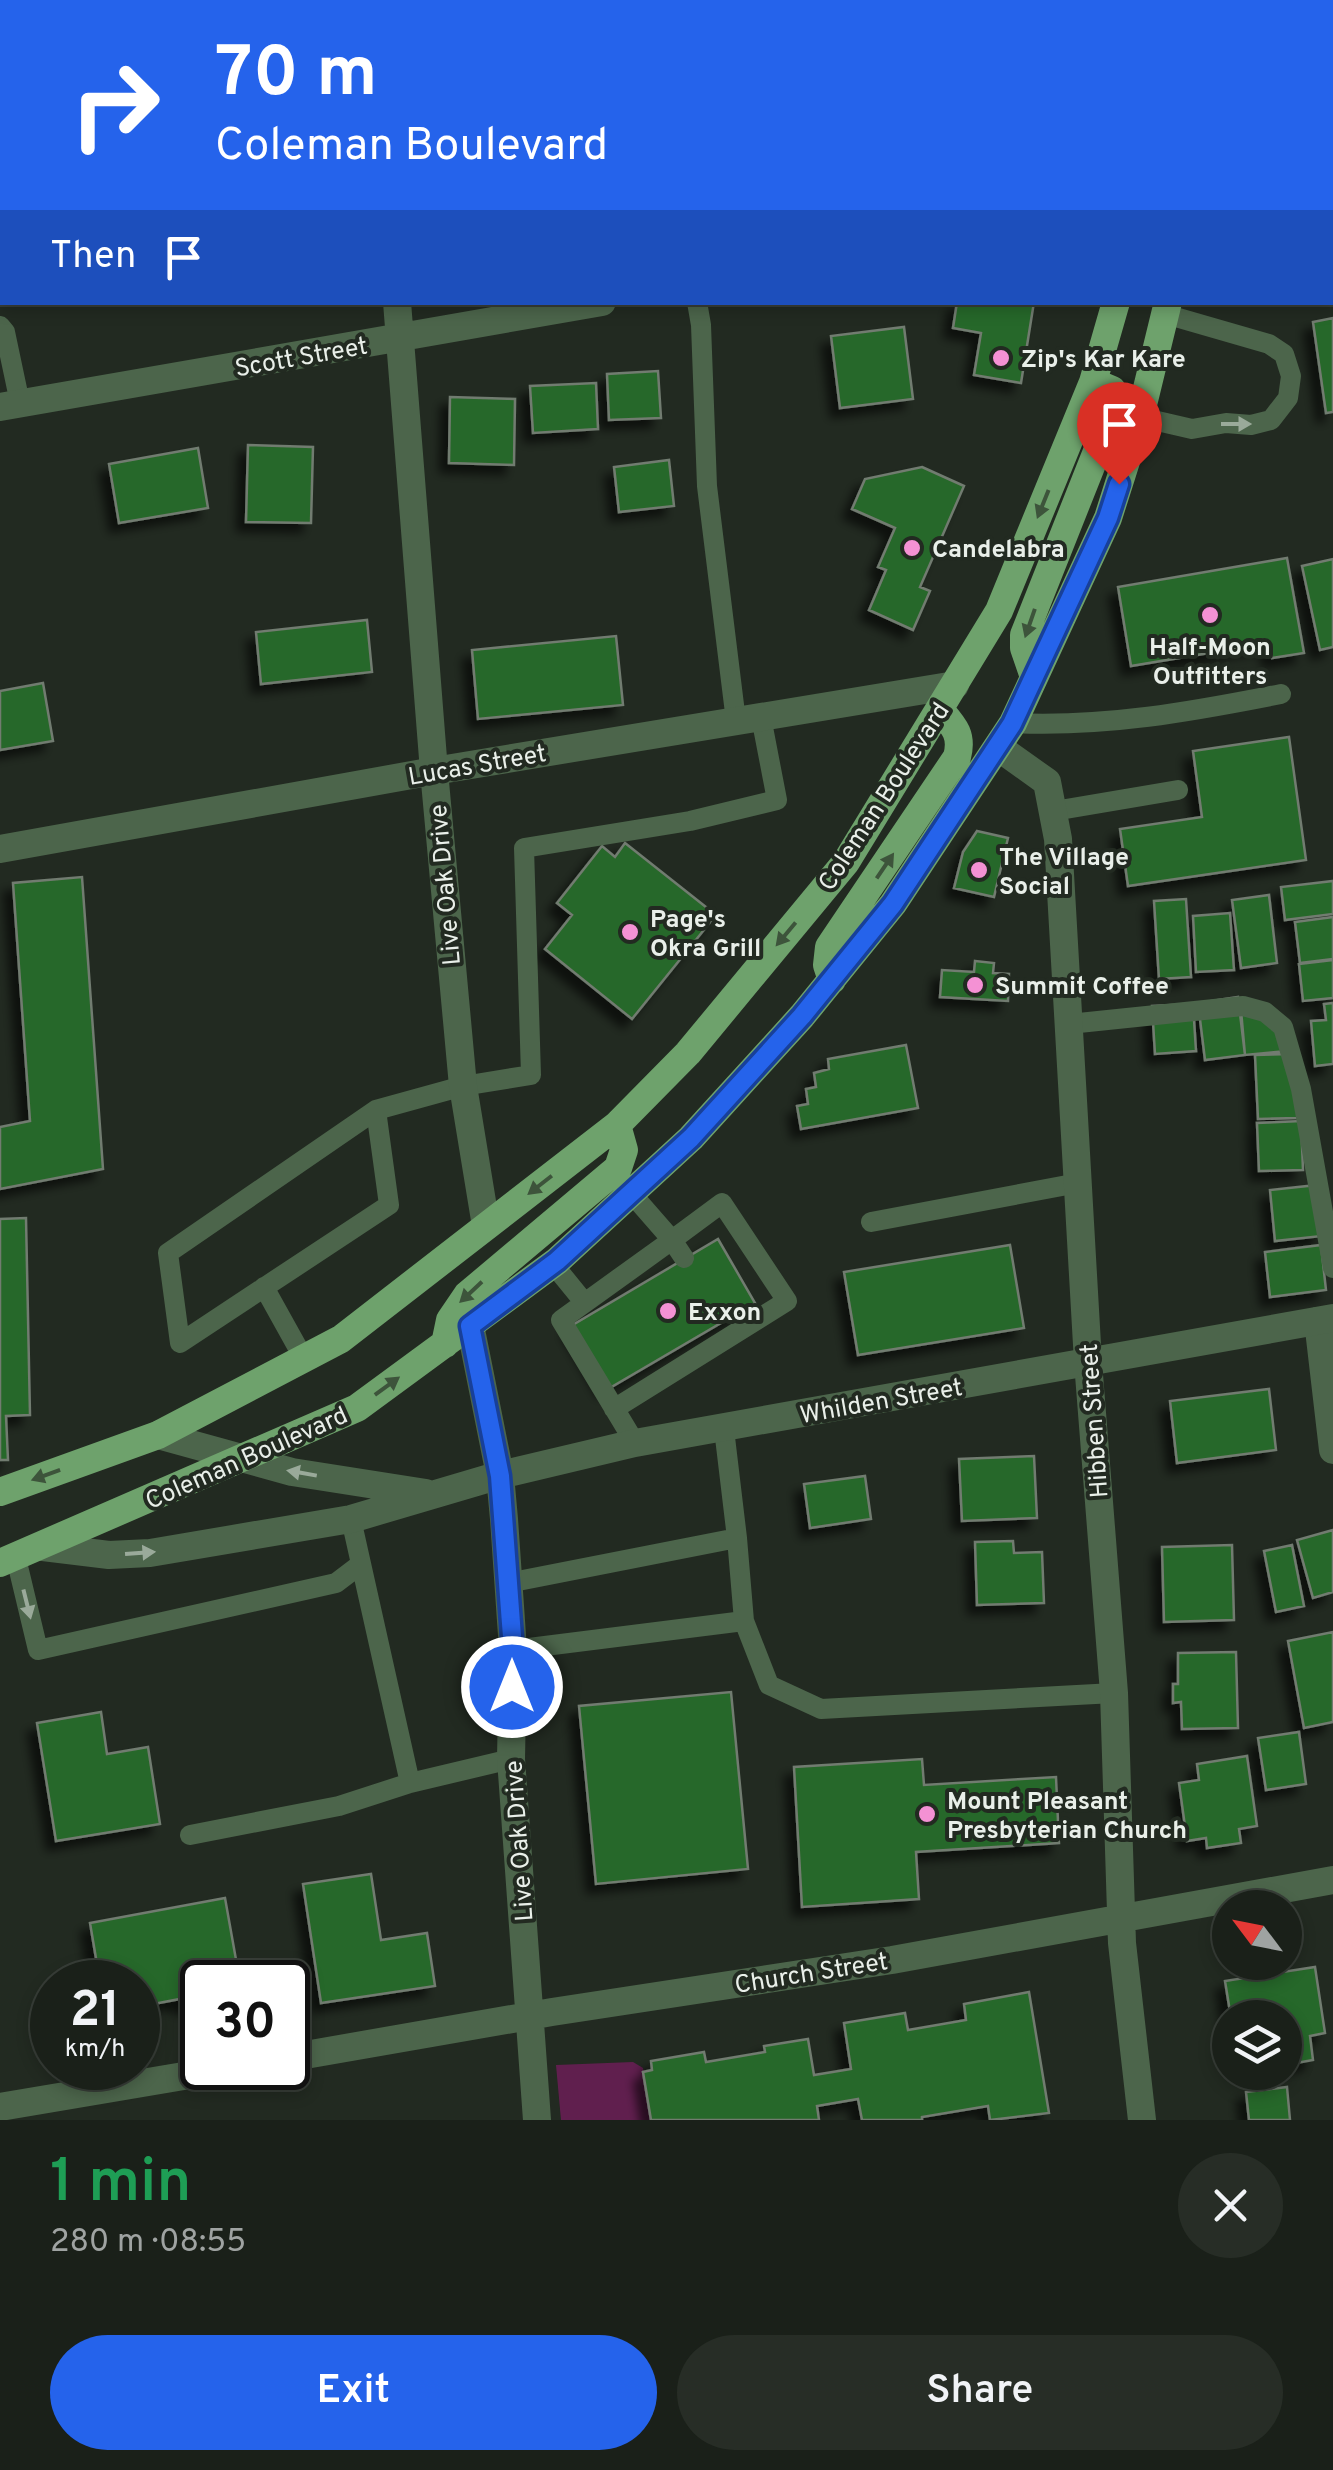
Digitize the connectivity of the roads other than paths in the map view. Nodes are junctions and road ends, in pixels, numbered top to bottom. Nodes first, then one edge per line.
1 (396, 305) edge
2 (586, 305) edge
3 (698, 305) edge
4 (1115, 305) edge
5 (1167, 308) edge
6 (0, 326) edge
7 (399, 340) junction
8 (1093, 382) junction
9 (10, 405) edge
10 (1140, 416) junction
11 (1034, 677) junction
12 (955, 684) junction
13 (1282, 694) dead end
14 (940, 710) junction
15 (749, 719) junction
16 (1005, 736) junction
17 (434, 772) junction
18 (1178, 790) dead end
19 (1054, 811) junction
20 (0, 848) edge
21 (832, 980) junction
22 (1068, 1024) junction
23 (463, 1086) junction
24 (376, 1110) junction
25 (616, 1125) junction
26 (1078, 1182) junction
27 (631, 1192) junction
28 (871, 1222) dead end
29 (486, 1226) junction
30 (672, 1240) junction
31 (684, 1258) dead end
32 (553, 1264) junction
33 (1333, 1268) edge
34 (264, 1287) junction
35 (584, 1302) junction
36 (1326, 1319) edge
37 (470, 1326) junction
38 (444, 1344) junction
39 (304, 1358) junction
40 (1088, 1362) junction
41 (614, 1409) junction
42 (724, 1429) junction
43 (158, 1435) junction
44 (635, 1443) junction
45 (1333, 1450) edge
46 (236, 1459) junction
47 (500, 1476) junction
48 (0, 1492) edge
49 (432, 1494) junction
50 (350, 1519) junction
51 (737, 1538) junction
52 (43, 1547) junction
53 (8, 1560) edge
54 (361, 1564) junction
55 (508, 1583) junction
56 (744, 1621) junction
57 (513, 1650) junction
58 (1114, 1692) junction
59 (511, 1759) junction
60 (410, 1783) junction
61 (190, 1835) dead end
62 (1333, 1880) edge
63 (1121, 1918) junction
64 (530, 2016) junction
65 (310, 2054) edge
66 (180, 2077) edge
67 (0, 2107) edge
68 (537, 2120) edge
69 (1142, 2120) edge

1 - 7 street, Live Oak Drive
2 - 7 street, Scott Street
3 - 15 lane
4 - 8 main road, Coleman Boulevard
5 - 10 main road, Coleman Boulevard
10 -> 5 lane
6 - 9 lane
7 - 9 street, Scott Street
7 - 17 street, Live Oak Drive
8 -> 11 main road
8 -> 12 main road, Coleman Boulevard
10 - 11 main road, Coleman Boulevard
11 - 16 main road, Coleman Boulevard
12 - 14 main road, Coleman Boulevard
12 - 15 street, Lucas Street
13 - 16 lane
21 -> 14 main road
14 -> 25 main road, Coleman Boulevard
15 - 17 street, Lucas Street
15 - 23 lane
16 - 19 street, Hibben Street
16 - 21 main road, Coleman Boulevard
17 - 20 street, Lucas Street
17 - 23 street, Live Oak Drive
18 - 19 lane
19 - 22 street, Hibben Street
21 - 27 main road, Coleman Boulevard
22 - 26 street, Hibben Street
22 - 33 lane
23 - 24 lane
23 - 29 street, Live Oak Drive
24 - 34 lane
24 - 34 lane
25 -> 29 main road, Coleman Boulevard
25 -> 38 main road
26 - 28 lane
26 - 40 street, Hibben Street
27 - 30 lane
27 - 32 main road, Coleman Boulevard
29 - 39 main road, Coleman Boulevard
30 - 31 lane
30 - 35 lane
30 - 41 lane
32 - 35 lane
32 - 37 main road, Coleman Boulevard
34 - 39 lane
35 - 41 lane
36 - 40 street, Whilden Street
36 - 45 street
37 - 38 main road, Coleman Boulevard
37 - 47 street, Live Oak Drive
46 -> 38 main road, Coleman Boulevard
39 - 43 main road, Coleman Boulevard
40 - 42 street, Whilden Street
40 - 58 street, Hibben Street
41 - 44 lane
42 - 44 street, Whilden Street
42 - 51 lane
43 - 46 street, Whilden Street
43 -> 48 main road, Coleman Boulevard
44 - 47 street, Whilden Street
49 -> 46 street, Whilden Street
46 - 52 main road, Coleman Boulevard
47 - 49 street, Whilden Street
47 - 55 street, Live Oak Drive
49 - 50 street, Whilden Street
52 -> 50 street, Whilden Street
50 - 54 lane
51 - 55 lane
51 - 56 lane
52 - 53 main road, Coleman Boulevard
53 -> 54 lane
54 - 60 lane
55 - 57 street, Live Oak Drive
56 - 57 lane
56 - 58 lane
57 - 59 street, Live Oak Drive
58 - 63 street, Hibben Street
59 - 60 lane
59 - 64 street, Live Oak Drive
60 - 61 lane
62 - 63 street, Church Street
63 - 64 street, Church Street
63 - 69 street, Hibben Street
64 - 65 street, Church Street
64 - 68 street, Live Oak Drive
66 - 67 street

